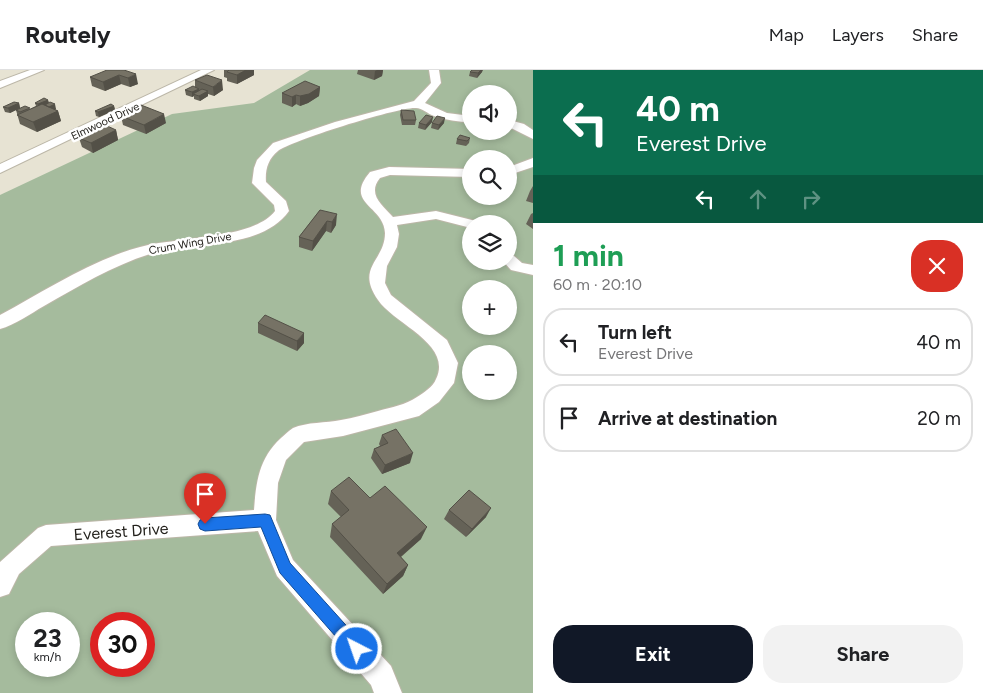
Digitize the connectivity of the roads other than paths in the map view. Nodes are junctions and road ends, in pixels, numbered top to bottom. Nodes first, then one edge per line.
1 (39, 70) edge
2 (209, 70) edge
3 (434, 70) edge
4 (0, 85) edge
5 (418, 104) junction
6 (462, 119) edge
7 (517, 125) edge
8 (533, 135) edge
9 (533, 162) edge
10 (517, 168) edge
11 (0, 169) edge
12 (462, 173) edge
13 (389, 222) junction
14 (462, 222) edge
15 (517, 267) edge
16 (533, 270) edge
17 (0, 323) edge
18 (265, 520) junction
19 (0, 585) edge
20 (388, 693) edge

1 - 4 street
2 - 11 street, Elmwood Drive
3 - 5 street
5 - 6 street
5 - 17 street, Crum Wing Drive
7 - 8 street
9 - 10 street
12 - 13 street
13 - 14 street
13 - 18 street
15 - 16 street
18 - 19 street, Everest Drive
18 - 20 street

